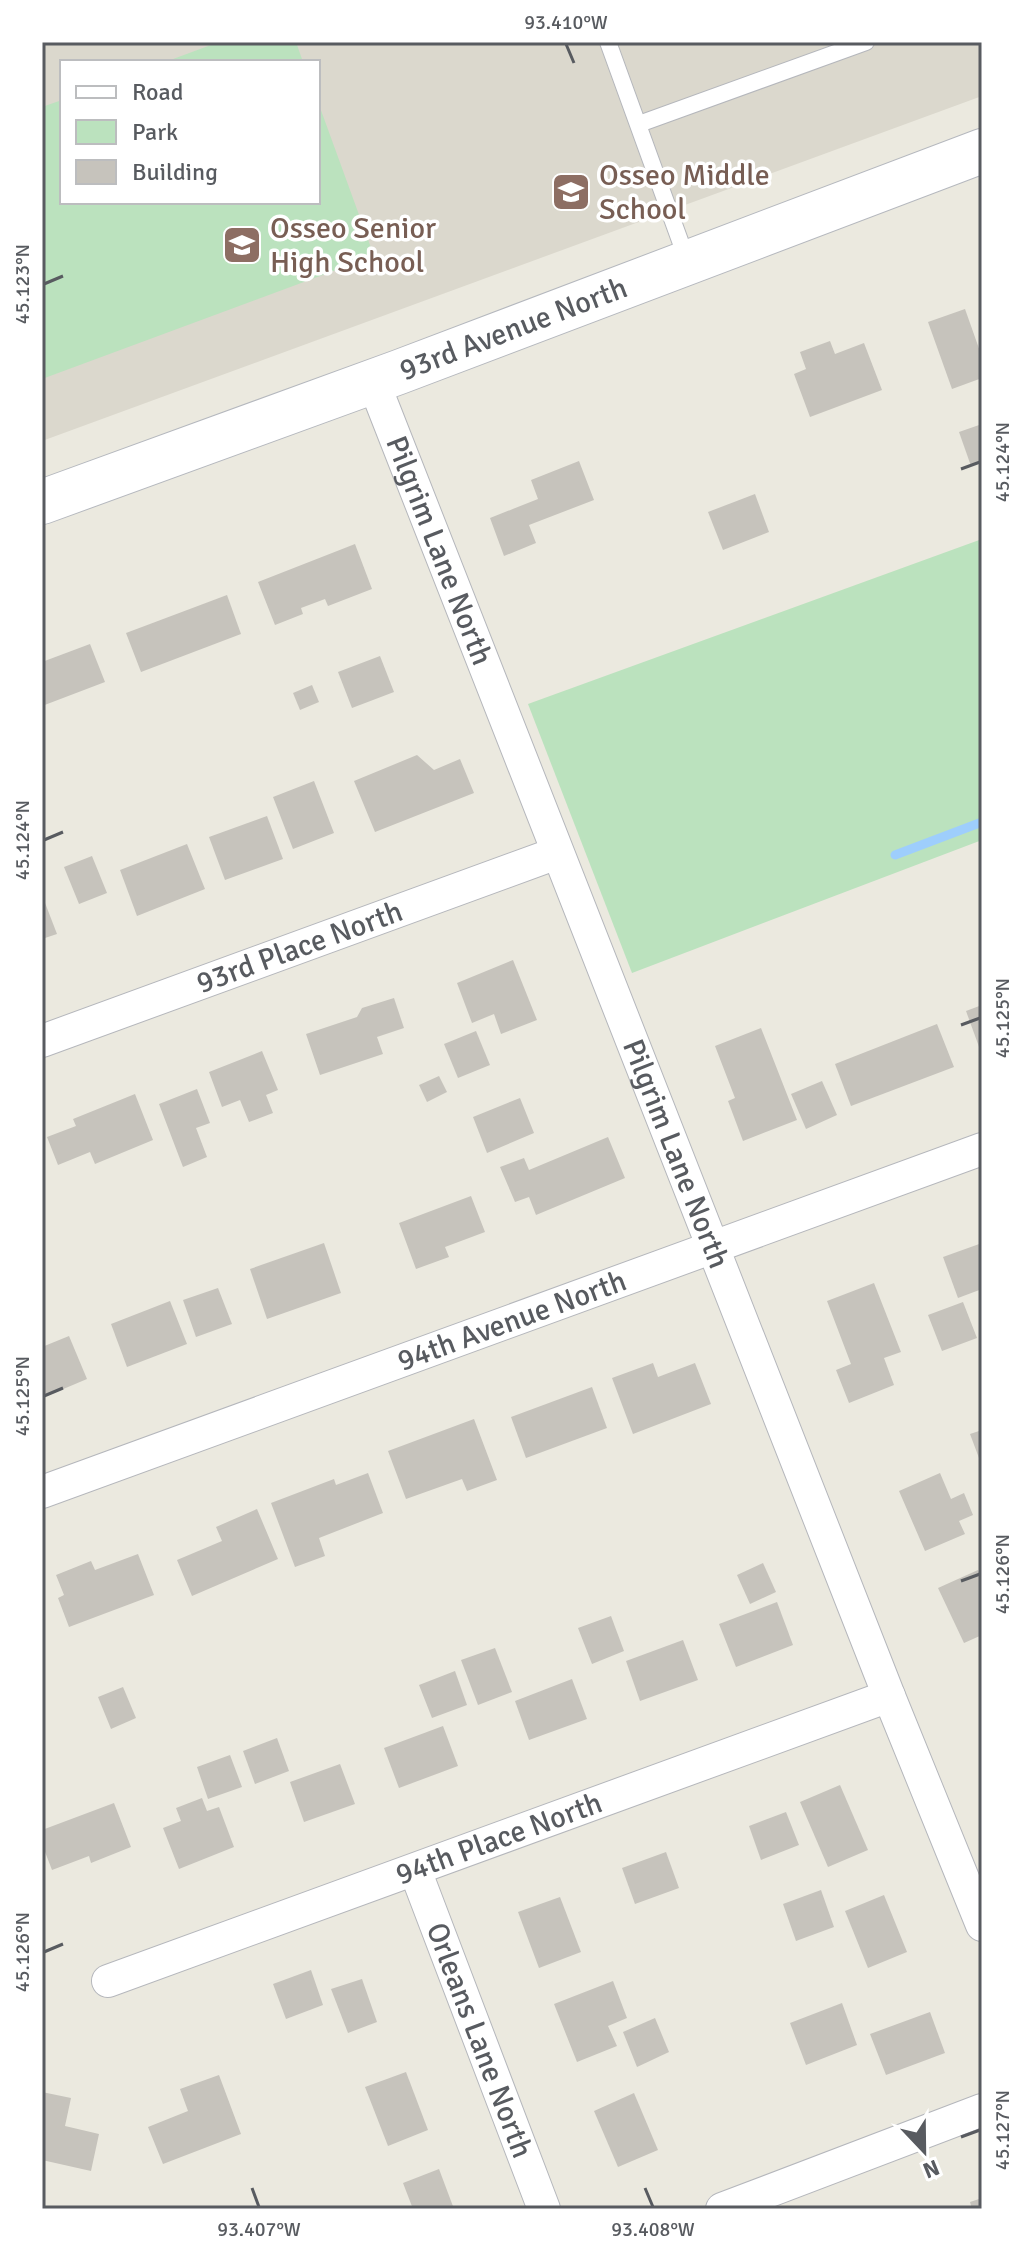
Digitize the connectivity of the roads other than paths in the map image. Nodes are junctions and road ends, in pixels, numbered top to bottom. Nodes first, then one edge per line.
1 (608, 42) edge
2 (866, 42) edge
3 (639, 124) junction
4 (982, 151) edge
5 (687, 261) junction
6 (373, 381) junction
7 (42, 502) edge
8 (557, 853) junction
9 (42, 1041) edge
10 (982, 1149) edge
11 (714, 1247) junction
12 (42, 1492) edge
13 (889, 1696) junction
14 (415, 1870) junction
15 (982, 1925) edge
16 (108, 1981) dead end
17 (982, 2110) edge
18 (773, 2200) edge
19 (544, 2209) edge
20 (722, 2209) edge

1 - 3 lane
2 - 3 lane
3 - 5 lane
4 - 5 street, 93rd Avenue North
5 - 6 street, 93rd Avenue North
6 - 7 street, 93rd Avenue North
6 - 8 street, Pilgrim Lane North
8 - 9 street, 93rd Place North
8 - 11 street, Pilgrim Lane North
10 - 11 street, 94th Avenue North
11 - 12 street, 94th Avenue North
11 - 13 street, Pilgrim Lane North
13 - 14 street, 94th Place North
13 - 15 street, Pilgrim Lane North
14 - 16 street, 94th Place North
14 - 19 street, Orleans Lane North
17 - 18 street
18 - 20 street

